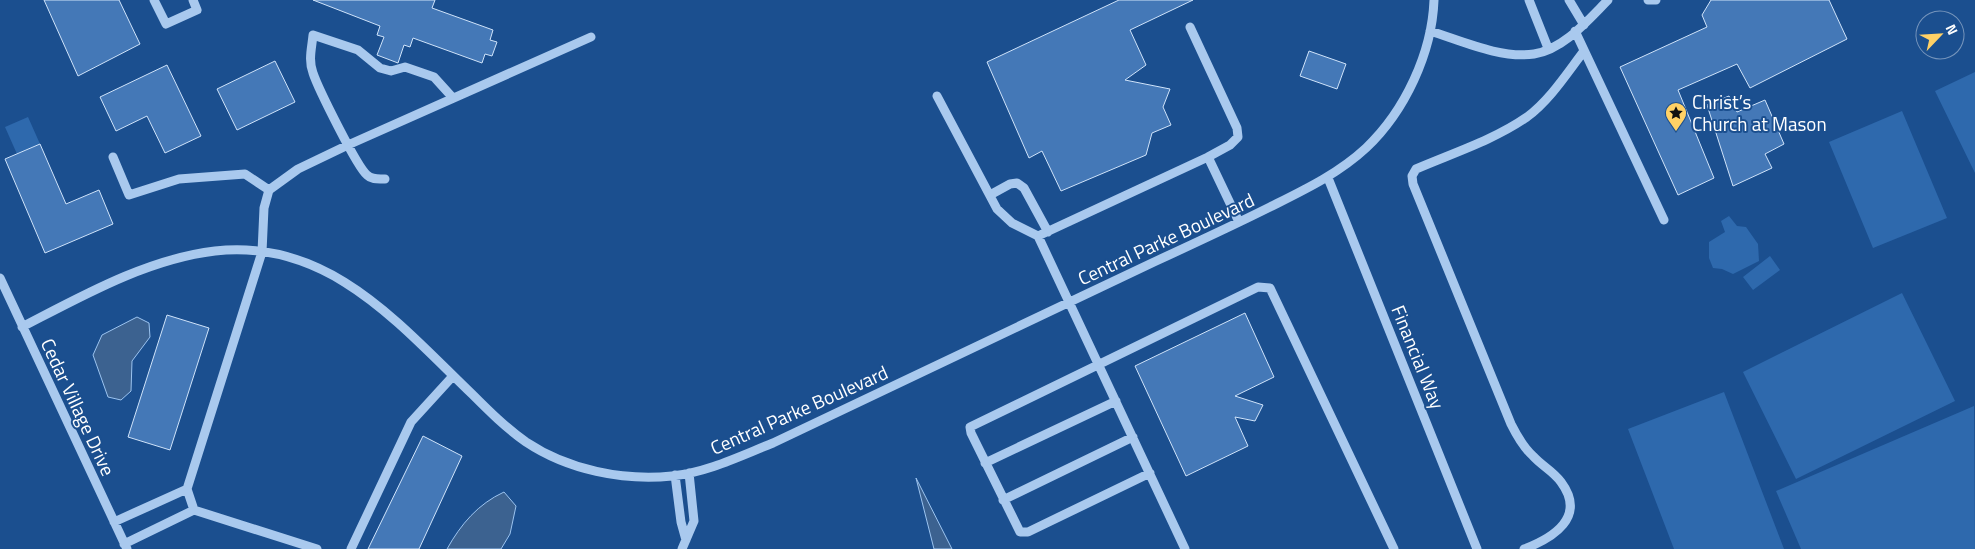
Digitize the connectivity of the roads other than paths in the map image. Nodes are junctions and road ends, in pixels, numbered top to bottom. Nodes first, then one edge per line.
1 (154, 0) edge
2 (193, 0) edge
3 (1434, 0) edge
4 (1529, 0) edge
5 (1569, 0) edge
6 (1608, 0) edge
7 (1648, 0) edge
8 (1656, 0) edge
9 (1584, 25) junction
10 (1190, 27) dead end
11 (1430, 31) junction
12 (1575, 31) junction
13 (591, 37) dead end
14 (1548, 48) junction
15 (1584, 50) junction
16 (937, 96) dead end
17 (453, 98) junction
18 (348, 145) junction
19 (113, 157) dead end
20 (1208, 157) junction
21 (1328, 178) junction
22 (385, 179) dead end
23 (269, 190) junction
24 (990, 195) junction
25 (1664, 220) dead end
26 (1239, 222) junction
27 (1048, 232) junction
28 (1038, 236) junction
29 (262, 252) junction
30 (0, 278) edge
31 (1070, 302) junction
32 (22, 327) junction
33 (1100, 365) junction
34 (453, 376) junction
35 (1116, 401) junction
36 (1133, 437) junction
37 (985, 463) junction
38 (689, 473) junction
39 (1150, 473) junction
40 (675, 476) junction
41 (186, 489) junction
42 (1003, 500) junction
43 (194, 510) junction
44 (114, 522) junction
45 (686, 540) junction
46 (125, 546) edge
47 (317, 549) edge
48 (351, 549) edge
49 (682, 549) edge
50 (1185, 549) edge
51 (1394, 549) edge
52 (1477, 549) edge
53 (1524, 549) edge

1 - 2 street
3 - 11 street, Central Parke Boulevard
4 - 14 street
5 - 9 street
6 - 9 street
7 - 8 street
9 - 12 street
10 - 20 street
11 - 14 street
11 - 21 street, Central Parke Boulevard
12 - 14 street
12 - 15 street
13 - 17 street
15 - 25 street
15 - 53 street
16 - 24 street
17 - 18 street
17 - 18 street
18 - 22 street
18 - 23 street
19 - 23 street
20 - 26 street
20 - 27 street
21 - 26 street, Central Parke Boulevard
21 - 52 street, Financial Way
23 - 29 street
24 - 27 street
24 - 28 street
26 - 31 street, Central Parke Boulevard
27 - 28 street
28 - 31 street
29 - 32 street, Central Parke Boulevard
29 - 34 street, Central Parke Boulevard
29 - 41 street
30 - 32 street, Cedar Village Drive
31 - 33 street
31 - 38 street, Central Parke Boulevard
32 - 44 street, Cedar Village Drive
33 - 35 street
33 - 37 street
33 - 51 street
34 - 40 street, Central Parke Boulevard
34 - 48 street
35 - 36 street
35 - 37 street
36 - 39 street
36 - 42 street
37 - 42 street
38 - 40 street, Central Parke Boulevard
38 - 45 street
39 - 42 street
39 - 50 street
40 - 45 street
41 - 43 street
41 - 44 street
43 - 46 street
43 - 47 street
44 - 46 street, Cedar Village Drive
45 - 49 street

